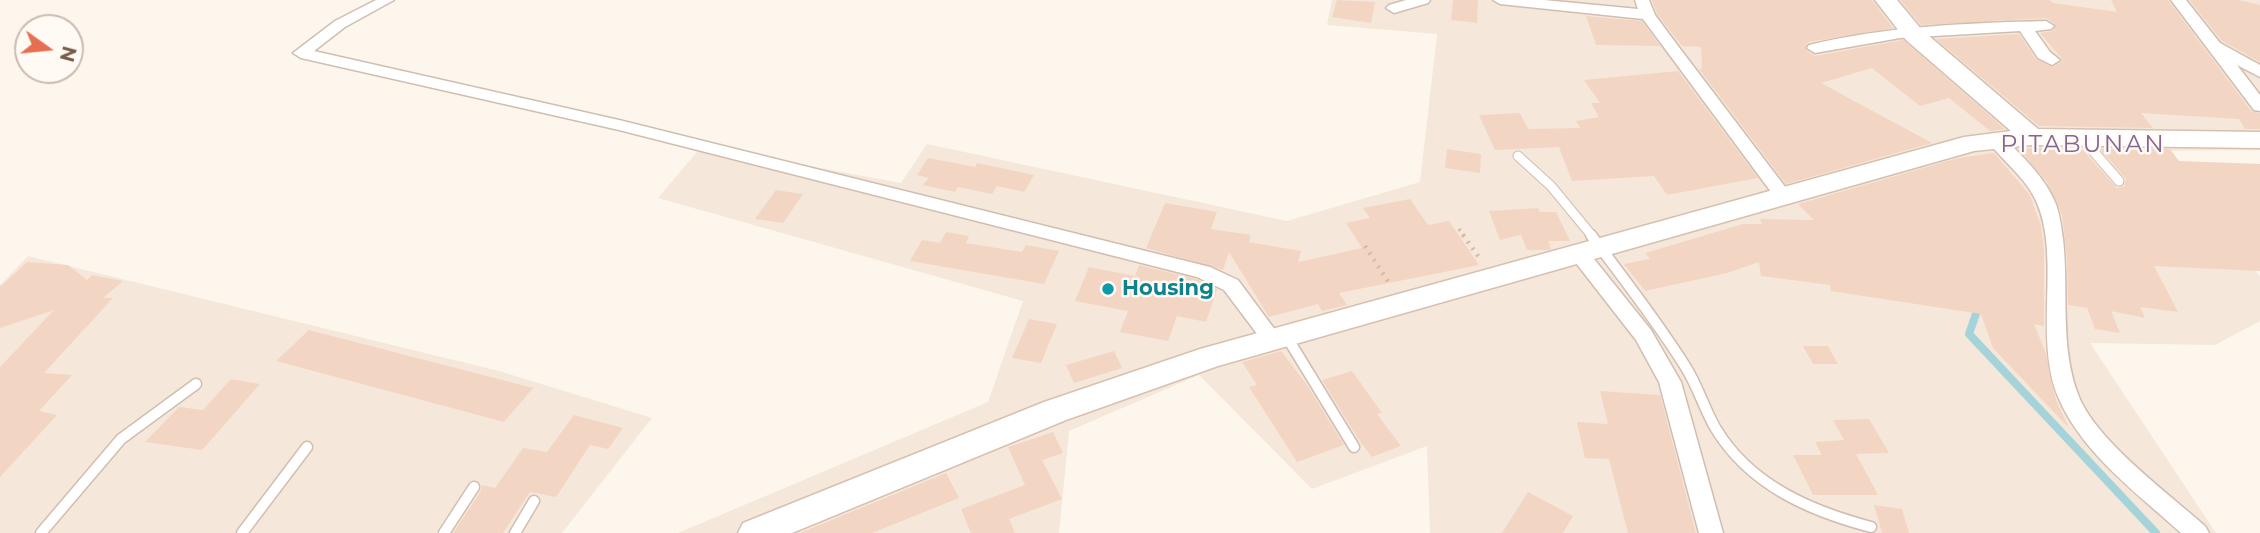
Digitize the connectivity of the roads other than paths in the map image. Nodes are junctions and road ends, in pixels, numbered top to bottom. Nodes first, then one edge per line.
1 (387, 0) edge
2 (1423, 0) edge
3 (1500, 0) edge
4 (1886, 0) edge
5 (2178, 0) edge
6 (1394, 8) dead end
7 (1645, 8) edge
8 (2046, 26) dead end
9 (2025, 27) junction
10 (1914, 34) junction
11 (2215, 46) junction
12 (1815, 48) dead end
13 (2052, 60) dead end
14 (2260, 72) edge
15 (2260, 106) edge
16 (2080, 136) junction
17 (2032, 137) junction
18 (2260, 140) edge
19 (1984, 142) junction
20 (1518, 156) dead end
21 (2119, 181) dead end
22 (1783, 196) junction
23 (1589, 251) junction
24 (1278, 336) junction
25 (196, 384) dead end
26 (307, 447) dead end
27 (1354, 447) dead end
28 (474, 487) dead end
29 (534, 502) dead end
30 (1871, 527) dead end
31 (41, 533) edge
32 (242, 533) edge
33 (444, 533) edge
34 (515, 533) edge
35 (755, 533) edge
36 (1712, 533) edge
37 (2197, 533) edge

1 - 24 street
2 - 6 street
3 - 7 street
4 - 10 street
5 - 11 street
7 - 22 street
8 - 9 street
9 - 10 street
9 - 13 street
10 - 12 street
10 - 17 street
11 - 14 street
11 - 15 street
16 - 17 street
16 - 18 street
16 - 21 lane
17 - 19 street
19 - 22 street
19 - 37 street
20 - 23 lane
22 - 23 street
23 - 24 street
23 - 30 lane
23 - 36 street
24 - 27 lane
24 - 35 street
25 - 31 lane
26 - 32 lane
28 - 33 lane
29 - 34 lane

